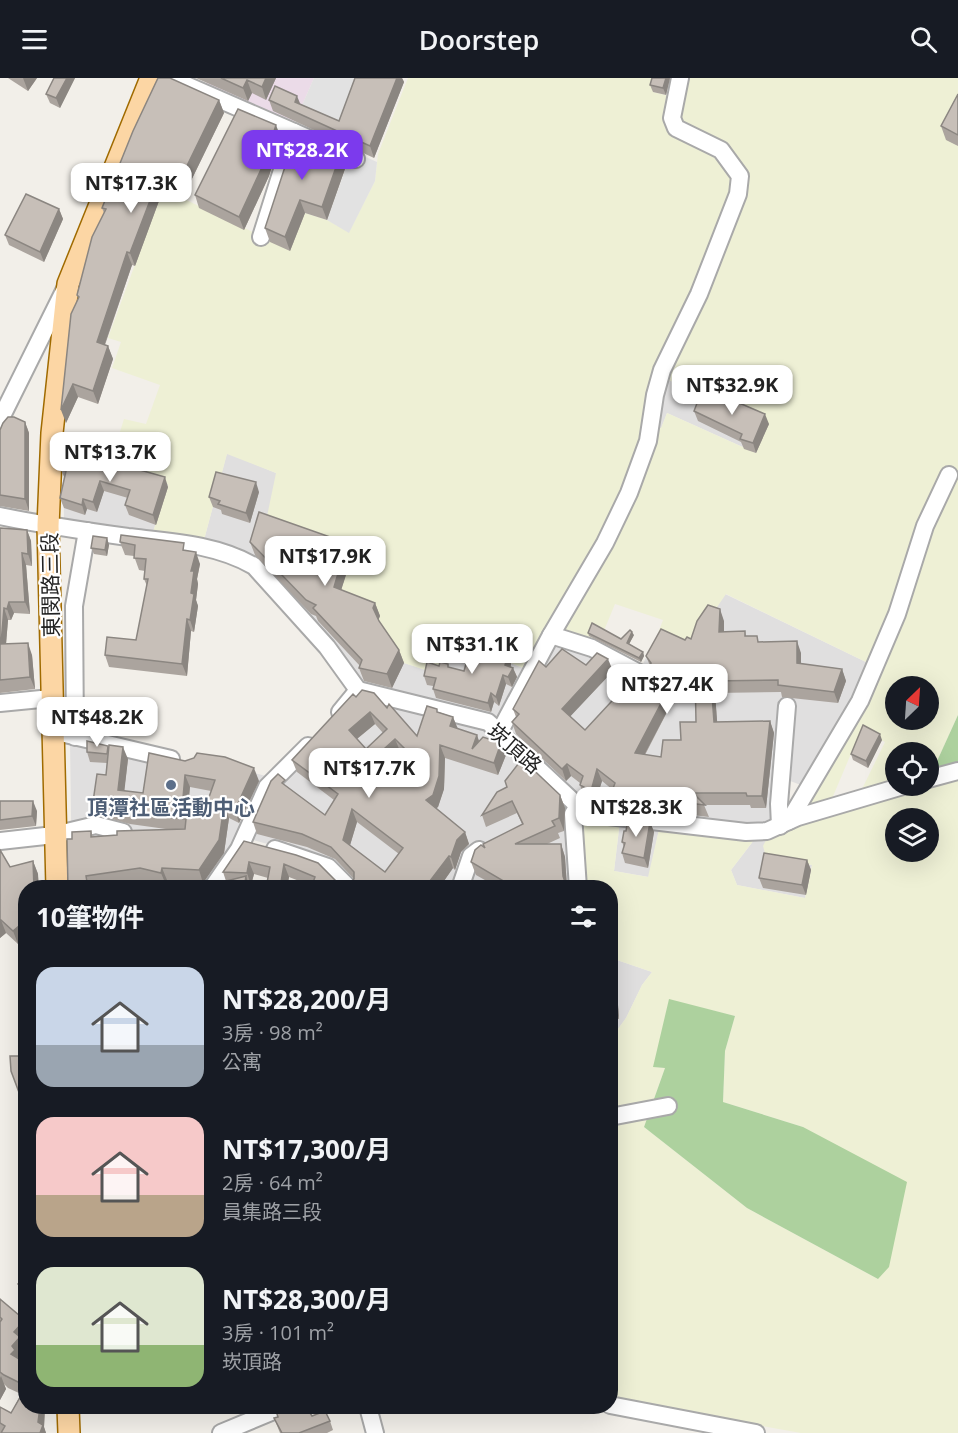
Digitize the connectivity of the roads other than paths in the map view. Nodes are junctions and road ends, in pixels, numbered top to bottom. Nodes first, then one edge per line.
1 (151, 78) edge
2 (170, 78) edge
3 (680, 78) edge
4 (294, 132) junction
5 (356, 159) dead end
6 (261, 237) dead end
7 (68, 284) junction
8 (0, 420) edge
9 (949, 475) dead end
10 (0, 516) edge
11 (48, 526) junction
12 (87, 531) junction
13 (551, 635) junction
14 (645, 676) edge
15 (358, 690) junction
16 (51, 698) junction
17 (0, 704) edge
18 (787, 706) dead end
19 (333, 721) edge
20 (52, 731) junction
21 (500, 731) junction
22 (75, 736) junction
23 (316, 737) edge
24 (190, 764) edge
25 (958, 771) edge
26 (939, 776) edge
27 (885, 792) edge
28 (578, 806) junction
29 (784, 824) junction
30 (123, 832) edge
31 (54, 835) junction
32 (0, 841) edge
33 (242, 841) junction
34 (479, 850) edge
35 (57, 880) edge
36 (217, 880) edge
37 (341, 880) edge
38 (463, 880) edge
39 (577, 880) edge
40 (668, 1106) dead end
41 (618, 1116) edge
42 (618, 1407) edge
43 (68, 1414) edge
44 (266, 1414) edge
45 (370, 1414) edge
46 (69, 1433) edge
47 (220, 1433) edge
48 (375, 1433) edge
49 (756, 1433) edge

1 - 7 main road, 東閔路三段
2 - 4 street
3 - 13 street
4 - 5 street
4 - 6 street
7 - 8 street
7 - 11 main road, 東閔路三段
9 - 29 street
10 - 11 street
11 - 12 street
11 - 16 main road, 東閔路三段
12 - 15 street
12 - 22 street
13 - 14 street
13 - 21 street
15 - 19 street
15 - 21 street, 崁頂路
16 - 17 street
16 - 20 main road, 東閔路三段
18 - 29 street
20 - 22 street
20 - 31 main road, 東閔路三段
21 - 28 street, 崁頂路
22 - 24 street
23 - 33 street
25 - 26 street
27 - 29 street, 崁頂路
28 - 29 street, 崁頂路
28 - 39 street
30 - 31 street
31 - 32 street
31 - 35 main road, 東閔路三段
33 - 36 street
33 - 37 street
34 - 38 street
40 - 41 street
42 - 49 street
43 - 46 main road
44 - 47 street
45 - 48 street

